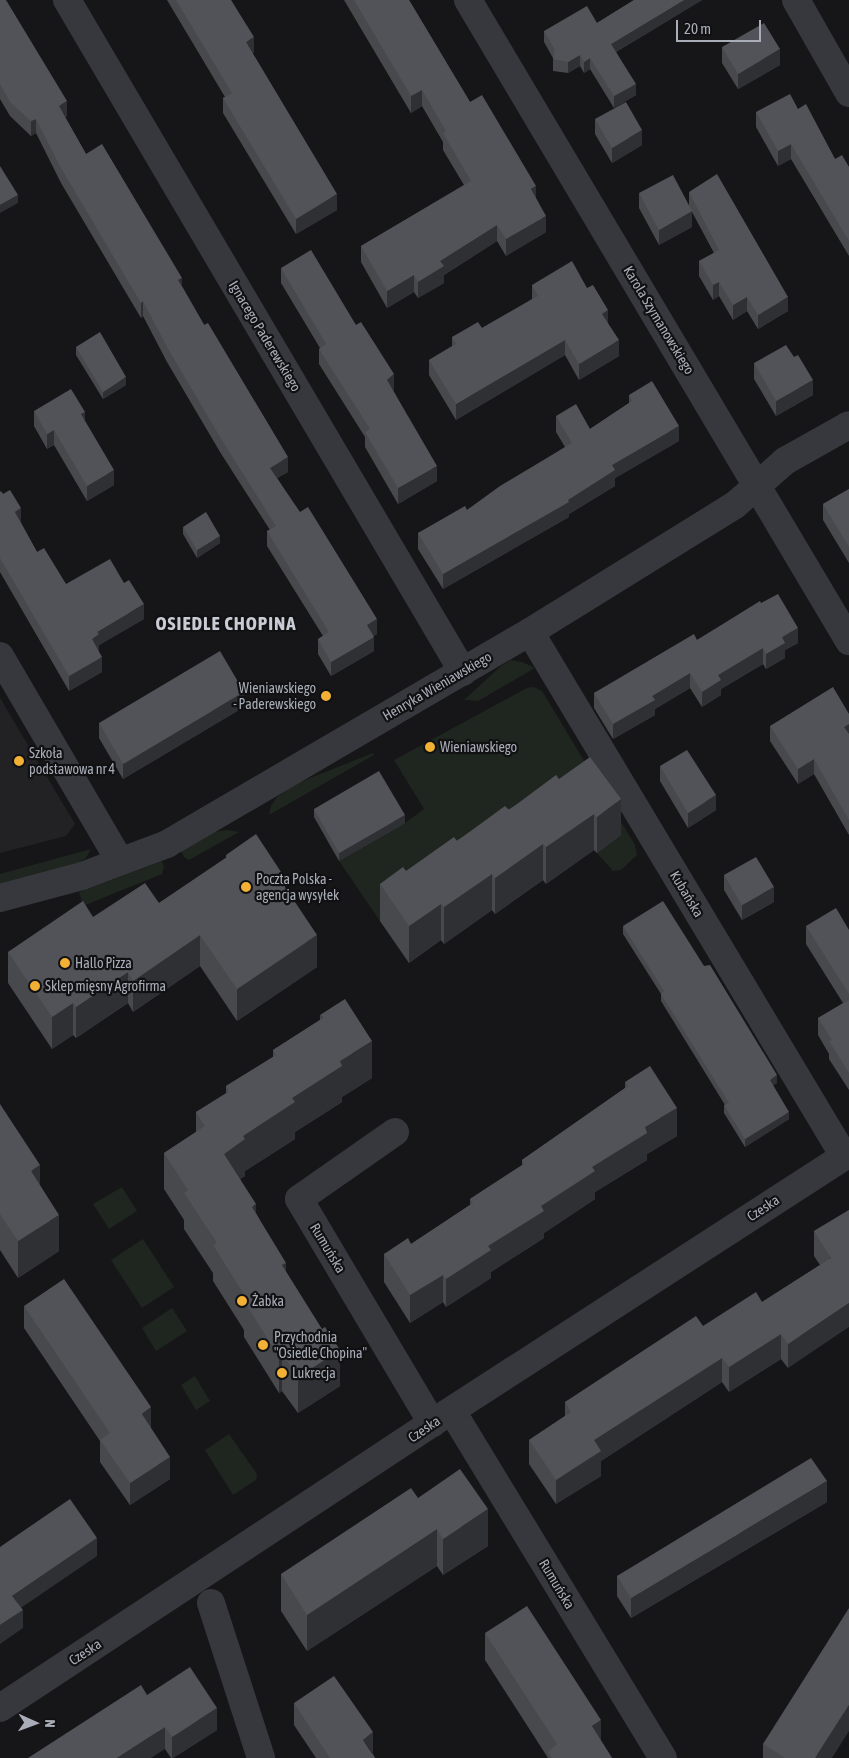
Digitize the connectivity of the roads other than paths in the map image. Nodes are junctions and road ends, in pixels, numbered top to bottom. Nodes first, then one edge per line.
1 (67, 0) edge
2 (468, 0) edge
3 (796, 0) edge
4 (849, 93) edge
5 (849, 425) edge
6 (758, 485) junction
7 (530, 632) junction
8 (849, 641) edge
9 (0, 656) edge
10 (463, 672) junction
11 (120, 861) junction
12 (0, 898) edge
13 (395, 1132) dead end
14 (847, 1154) edge
15 (442, 1417) junction
16 (211, 1603) dead end
17 (0, 1708) edge
18 (260, 1758) edge
19 (663, 1758) edge

1 - 10 street, Ignacego Paderewskiego
2 - 6 street, Karola Szymanowskiego
3 - 4 street
5 - 6 street, Henryka Wieniawskiego
6 - 7 street, Henryka Wieniawskiego
6 - 8 street, Karola Szymanowskiego
7 - 10 street, Henryka Wieniawskiego
7 - 14 street, Kubańska
9 - 11 street
10 - 11 street, Henryka Wieniawskiego
11 - 12 street, Henryka Wieniawskiego
13 - 15 street, Rumuńska
14 - 15 street, Czeska
15 - 17 street, Czeska
15 - 19 street, Rumuńska
16 - 18 street

